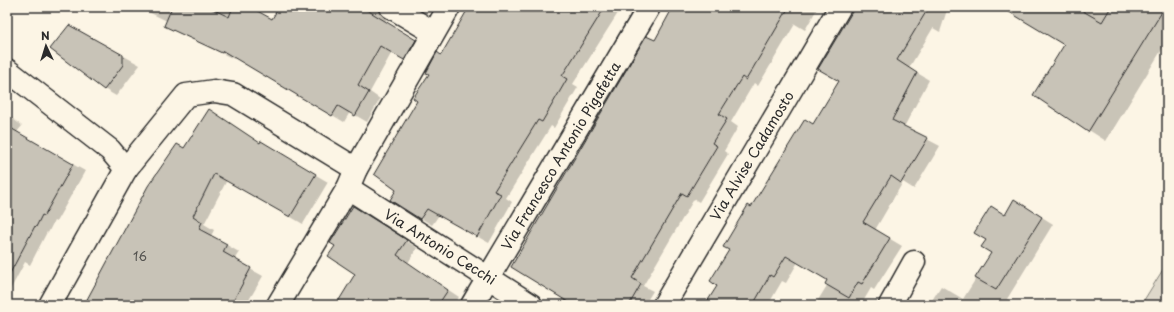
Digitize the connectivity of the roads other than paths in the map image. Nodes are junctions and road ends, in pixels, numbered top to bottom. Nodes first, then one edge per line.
1 (391, 7) edge
2 (449, 7) edge
3 (649, 7) edge
4 (840, 7) edge
5 (433, 32) junction
6 (7, 70) edge
7 (126, 169) junction
8 (356, 169) junction
9 (348, 188) junction
10 (914, 262) dead end
11 (489, 278) junction
12 (50, 305) edge
13 (278, 305) edge
14 (472, 305) edge
15 (531, 305) edge
16 (664, 305) edge
17 (890, 305) edge

1 - 5 street
2 - 5 street
3 - 11 street, Via Francesco Antonio Pigafetta
4 - 16 street, Via Alvise Cadamosto
5 - 8 street
6 - 7 street
7 - 8 street
7 - 12 street
8 - 9 street
9 - 11 street, Via Antonio Cecchi
9 - 13 street
10 - 17 street
11 - 14 street, Via Francesco Antonio Pigafetta
11 - 15 street, Via Antonio Cecchi

